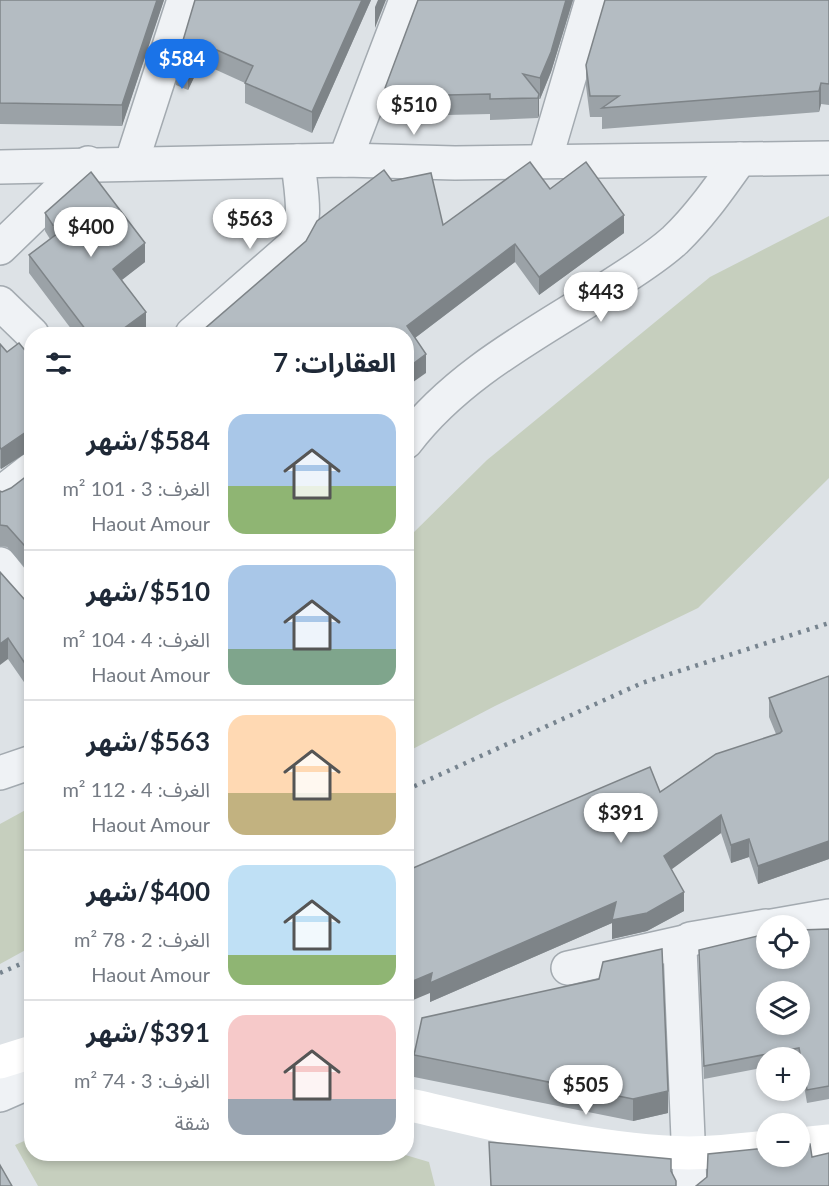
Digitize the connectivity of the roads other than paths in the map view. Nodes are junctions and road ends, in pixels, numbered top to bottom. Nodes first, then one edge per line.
1 (184, 0) edge
2 (406, 0) edge
3 (592, 0) edge
4 (829, 158) edge
5 (740, 159) junction
6 (298, 160) junction
7 (345, 160) junction
8 (545, 160) junction
9 (88, 163) junction
10 (132, 164) junction
11 (0, 167) edge
12 (0, 248) edge
13 (0, 303) edge
14 (25, 327) edge
15 (200, 327) edge
16 (414, 433) edge
17 (24, 475) edge
18 (0, 494) edge
19 (0, 564) edge
20 (24, 594) edge
21 (24, 765) edge
22 (0, 773) edge
23 (829, 916) edge
24 (810, 919) edge
25 (756, 928) edge
26 (684, 942) junction
27 (568, 968) dead end
28 (24, 1054) edge
29 (0, 1062) edge
30 (24, 1084) edge
31 (0, 1095) edge
32 (414, 1106) edge
33 (829, 1141) edge
34 (810, 1143) edge
35 (756, 1148) edge
36 (690, 1153) junction
37 (690, 1186) edge

1 - 10 street
2 - 7 street
3 - 8 street
4 - 5 street
5 - 8 street
5 - 16 street
6 - 7 street
6 - 10 street
6 - 15 street
7 - 8 street
9 - 10 street
9 - 11 street
9 - 12 street
13 - 14 street
17 - 18 street
19 - 20 street
21 - 22 street
23 - 24 street
25 - 26 street
26 - 27 street
26 - 36 street
28 - 29 main road
30 - 31 street
32 - 36 main road
33 - 34 main road
35 - 36 main road
36 - 37 street

